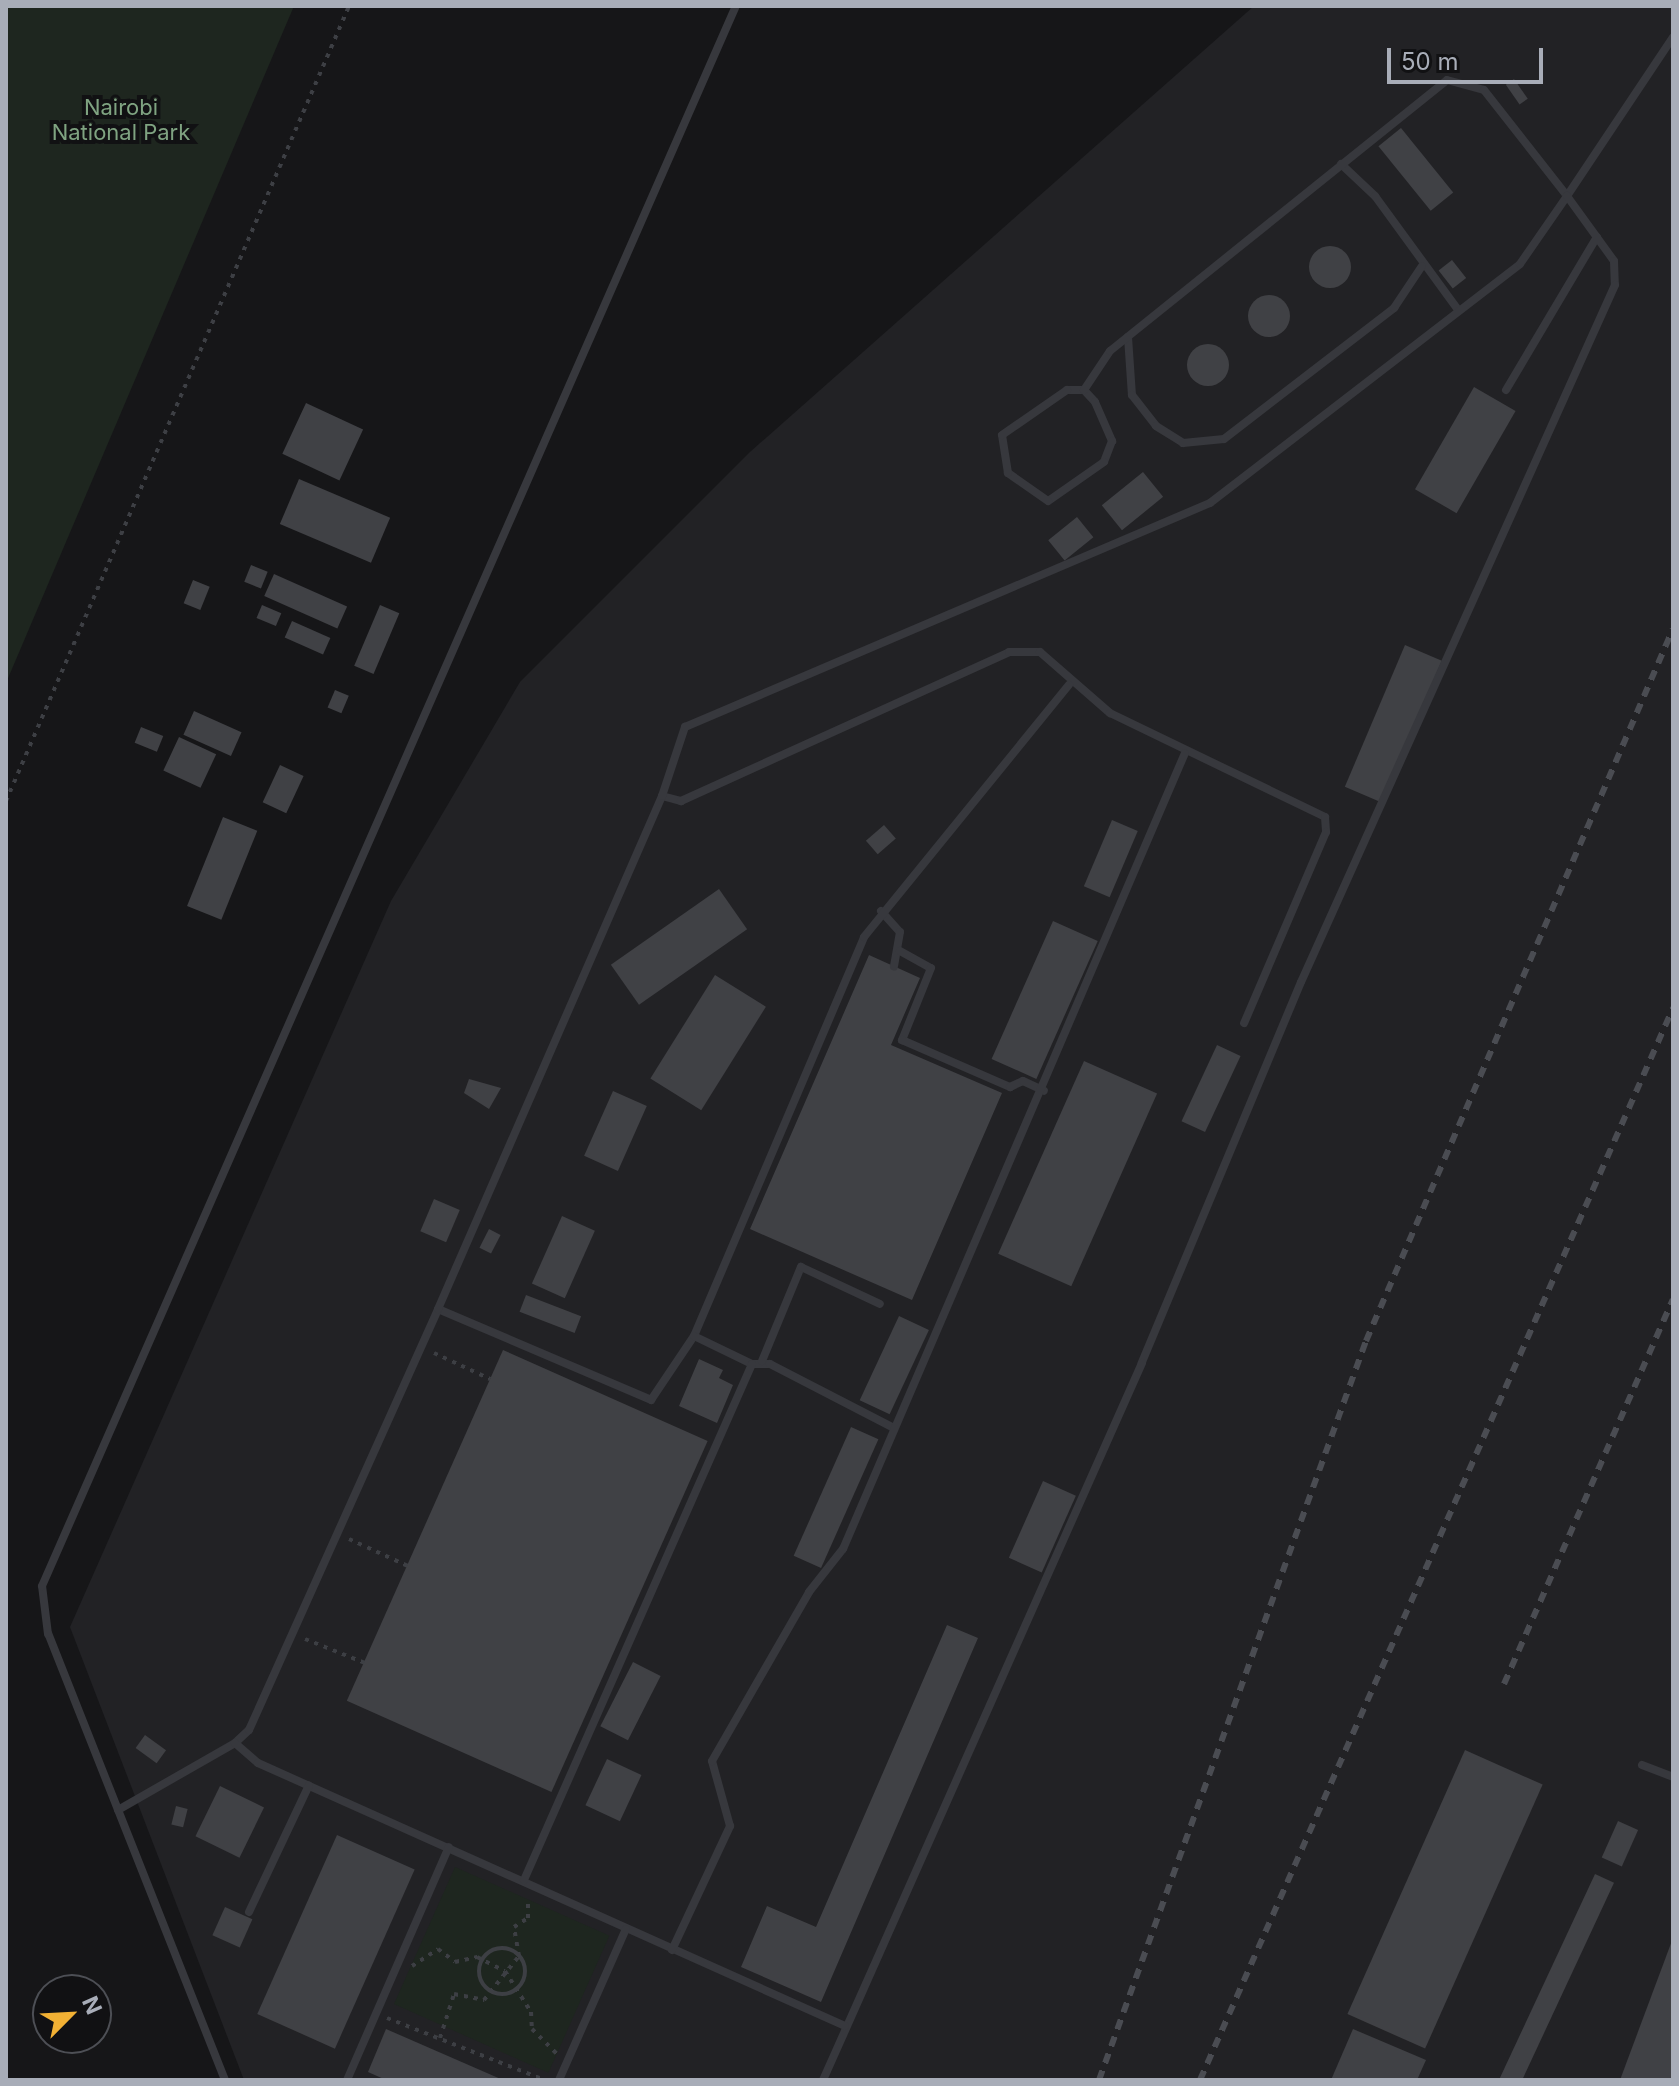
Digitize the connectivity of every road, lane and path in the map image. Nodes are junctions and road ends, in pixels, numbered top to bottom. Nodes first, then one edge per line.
1 (349, 6) edge
2 (736, 6) edge
3 (1673, 37) edge
4 (1341, 164) junction
5 (1567, 196) junction
6 (1597, 237) junction
7 (1422, 266) junction
8 (1458, 310) junction
9 (1128, 337) junction
10 (1084, 390) junction
11 (1506, 390) dead end
12 (1069, 685) junction
13 (1185, 753) junction
14 (662, 796) junction
15 (6, 801) edge
16 (881, 911) junction
17 (900, 951) junction
18 (894, 966) dead end
19 (1244, 1023) dead end
20 (1044, 1091) junction
21 (880, 1304) dead end
22 (438, 1309) junction
23 (694, 1336) junction
24 (421, 1347) junction
25 (762, 1361) junction
26 (752, 1364) junction
27 (490, 1379) dead end
28 (892, 1427) junction
29 (336, 1533) junction
30 (408, 1566) dead end
31 (292, 1633) junction
32 (365, 1663) dead end
33 (235, 1743) junction
34 (1642, 1765) dead end
35 (1673, 1777) edge
36 (309, 1785) junction
37 (118, 1810) junction
38 (449, 1847) junction
39 (529, 1882) junction
40 (249, 1912) dead end
41 (626, 1929) junction
42 (672, 1950) junction
43 (519, 1956) junction
44 (482, 1959) junction
45 (399, 1960) junction
46 (505, 1971) junction
47 (516, 1989) junction
48 (493, 1992) junction
49 (376, 2014) junction
50 (845, 2026) junction
51 (440, 2038) junction
52 (567, 2059) junction
53 (225, 2080) edge
54 (347, 2080) edge
55 (544, 2080) edge
56 (559, 2080) edge
57 (823, 2080) edge

1 - 15 path
2 - 37 lane
3 - 5 lane
4 - 5 lane
4 - 7 lane
4 - 9 lane
5 - 6 lane
5 - 8 lane
6 - 11 lane
6 - 50 lane
7 - 8 lane
7 - 9 lane
8 - 14 lane
9 - 10 lane
10 - 10 lane
12 - 13 lane
12 - 14 lane
12 - 16 lane
13 - 19 lane
13 - 20 lane
14 - 22 lane
16 - 17 lane
16 - 23 lane
17 - 18 lane
17 - 20 lane
20 - 28 lane
21 - 25 lane
22 - 23 lane
22 - 24 lane
23 - 26 lane
24 - 27 path
24 - 29 lane
25 - 26 lane
25 - 28 lane
26 - 39 lane
28 - 42 lane
29 - 30 path
29 - 31 lane
31 - 32 path
31 - 33 lane
33 - 36 lane
33 - 37 lane
34 - 35 lane
36 - 38 lane
36 - 40 lane
37 - 53 lane
38 - 39 lane
38 - 45 lane
39 - 41 lane
39 - 43 path
41 - 42 lane
41 - 52 lane
42 - 50 lane
43 - 44 path
43 - 46 path
43 - 47 path
44 - 45 path
44 - 46 path
44 - 48 path
45 - 49 lane
46 - 47 path
46 - 48 path
47 - 48 path
47 - 52 path
48 - 51 path
49 - 51 path
49 - 54 lane
50 - 57 lane
51 - 55 path
52 - 56 lane

